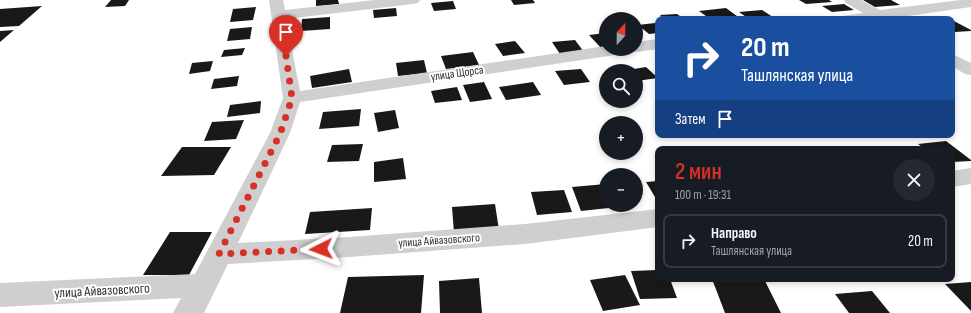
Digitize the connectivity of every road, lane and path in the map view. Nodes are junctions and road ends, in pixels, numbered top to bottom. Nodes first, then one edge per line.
1 (413, 0) edge
2 (851, 0) edge
3 (971, 3) edge
4 (278, 7) edge
5 (879, 16) edge
6 (887, 16) edge
7 (655, 44) edge
8 (643, 46) edge
9 (599, 52) edge
10 (955, 61) edge
11 (971, 70) edge
12 (292, 98) junction
13 (971, 176) edge
14 (955, 179) edge
15 (655, 218) edge
16 (219, 254) junction
17 (204, 285) junction
18 (0, 294) edge
19 (188, 313) edge

1 - 4 street
2 - 5 street
3 - 6 street
4 - 12 street
7 - 8 street
9 - 12 street, улица Щорса
10 - 11 street
12 - 16 street
13 - 14 street
15 - 16 street, улица Айвазовского
16 - 17 street
17 - 18 street, улица Айвазовского
17 - 19 street

